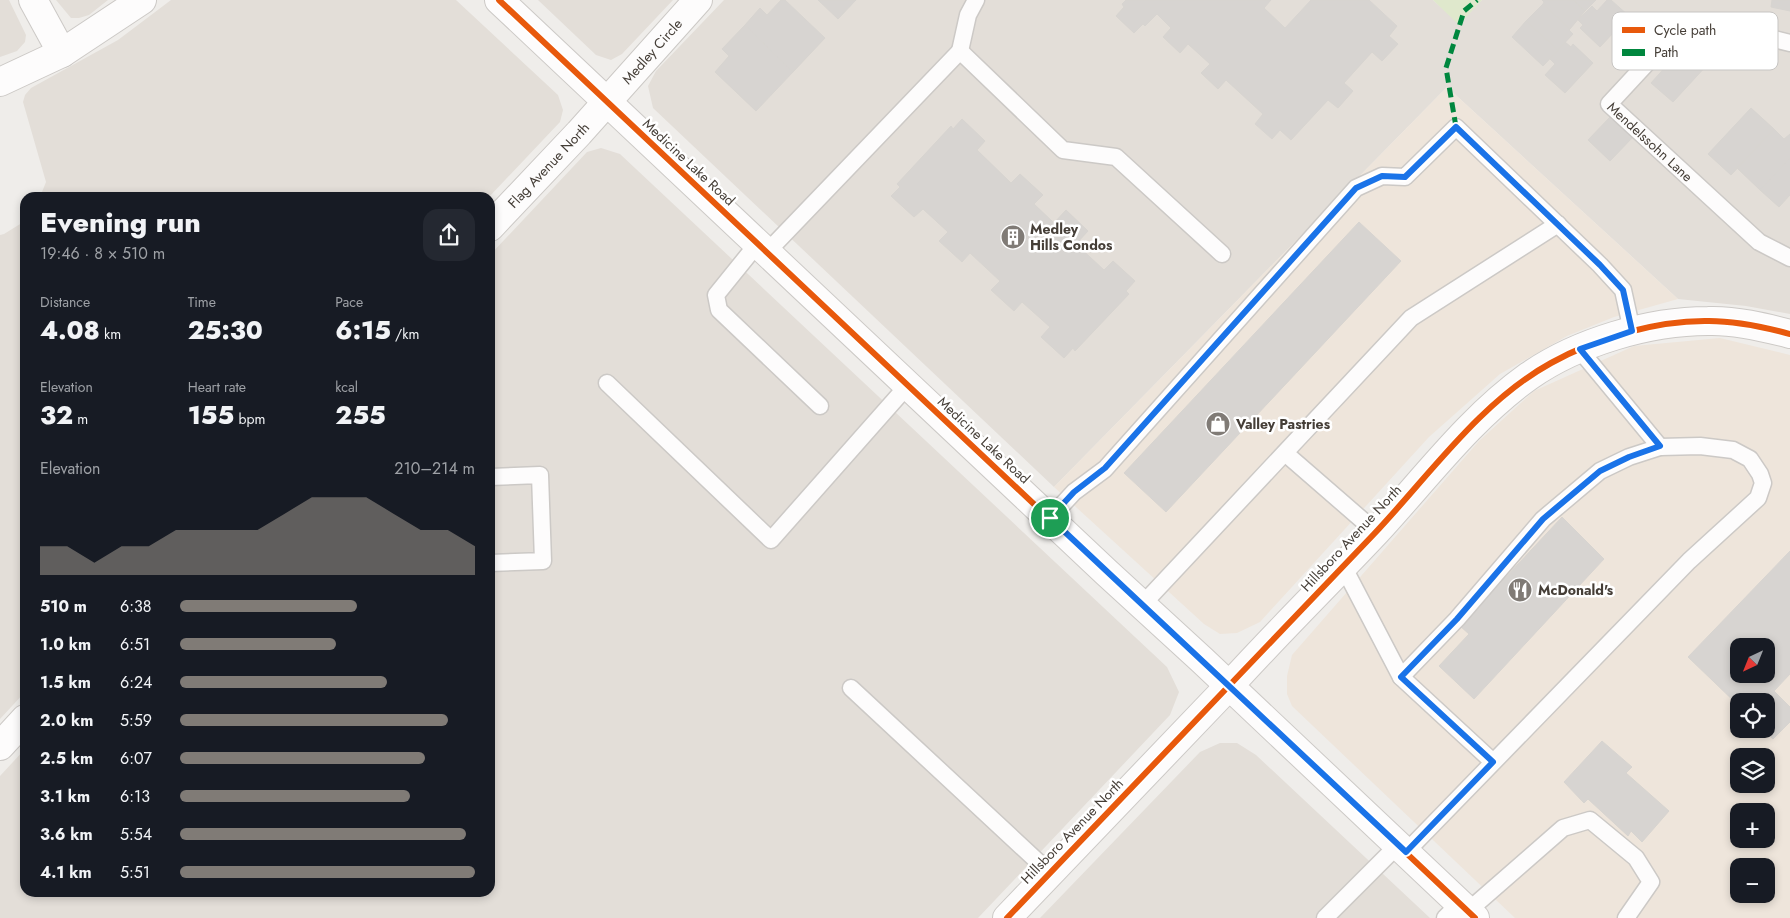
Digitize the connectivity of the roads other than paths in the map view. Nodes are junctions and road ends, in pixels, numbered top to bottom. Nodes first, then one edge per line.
1 (33, 0) edge
2 (142, 0) edge
3 (499, 0) edge
4 (698, 0) edge
5 (976, 0) edge
6 (960, 51) junction
7 (62, 53) junction
8 (1641, 70) edge
9 (0, 82) edge
10 (606, 102) junction
11 (495, 222) edge
12 (1558, 224) junction
13 (763, 248) junction
14 (1222, 254) dead end
15 (1790, 258) edge
16 (1632, 331) junction
17 (1790, 334) edge
18 (1580, 349) junction
19 (607, 383) dead end
20 (908, 385) junction
21 (820, 406) dead end
22 (1660, 446) junction
23 (1284, 453) junction
24 (495, 478) edge
25 (1050, 518) junction
26 (1376, 532) junction
27 (495, 562) edge
28 (1343, 566) junction
29 (1142, 605) junction
30 (1401, 677) junction
31 (1229, 686) junction
32 (852, 688) dead end
33 (20, 724) edge
34 (0, 746) edge
35 (1493, 762) junction
36 (1402, 848) junction
37 (1050, 873) junction
38 (1462, 913) edge
39 (1006, 918) edge
40 (1325, 918) edge
41 (1626, 918) edge

1 - 7 street
2 - 7 street
3 - 10 street, Medicine Lake Road
4 - 10 street, Medley Circle
5 - 6 lane
6 - 13 lane
6 - 14 lane
7 - 9 street
8 - 15 lane, Mendelssohn Lane
10 - 11 street, Flag Avenue North
10 - 13 street, Medicine Lake Road
12 - 16 lane
12 - 23 lane
12 - 25 lane
13 - 20 street, Medicine Lake Road
13 - 21 lane
16 - 17 street, Hillsboro Avenue North
16 - 18 street, Hillsboro Avenue North
18 - 22 lane
18 - 26 street, Hillsboro Avenue North
19 - 20 lane
20 - 25 street, Medicine Lake Road
22 - 30 lane
22 - 35 lane
23 - 26 lane
23 - 29 lane
24 - 27 lane
25 - 29 street, Medicine Lake Road
26 - 28 street, Hillsboro Avenue North
28 - 30 lane
28 - 31 street, Hillsboro Avenue North
29 - 31 street, Medicine Lake Road
30 - 35 lane
31 - 36 street, Medicine Lake Road
31 - 37 street, Hillsboro Avenue North
32 - 37 lane
33 - 34 street
35 - 36 lane
36 - 38 street, Medicine Lake Road
36 - 40 lane
37 - 39 street, Hillsboro Avenue North
38 - 41 lane

